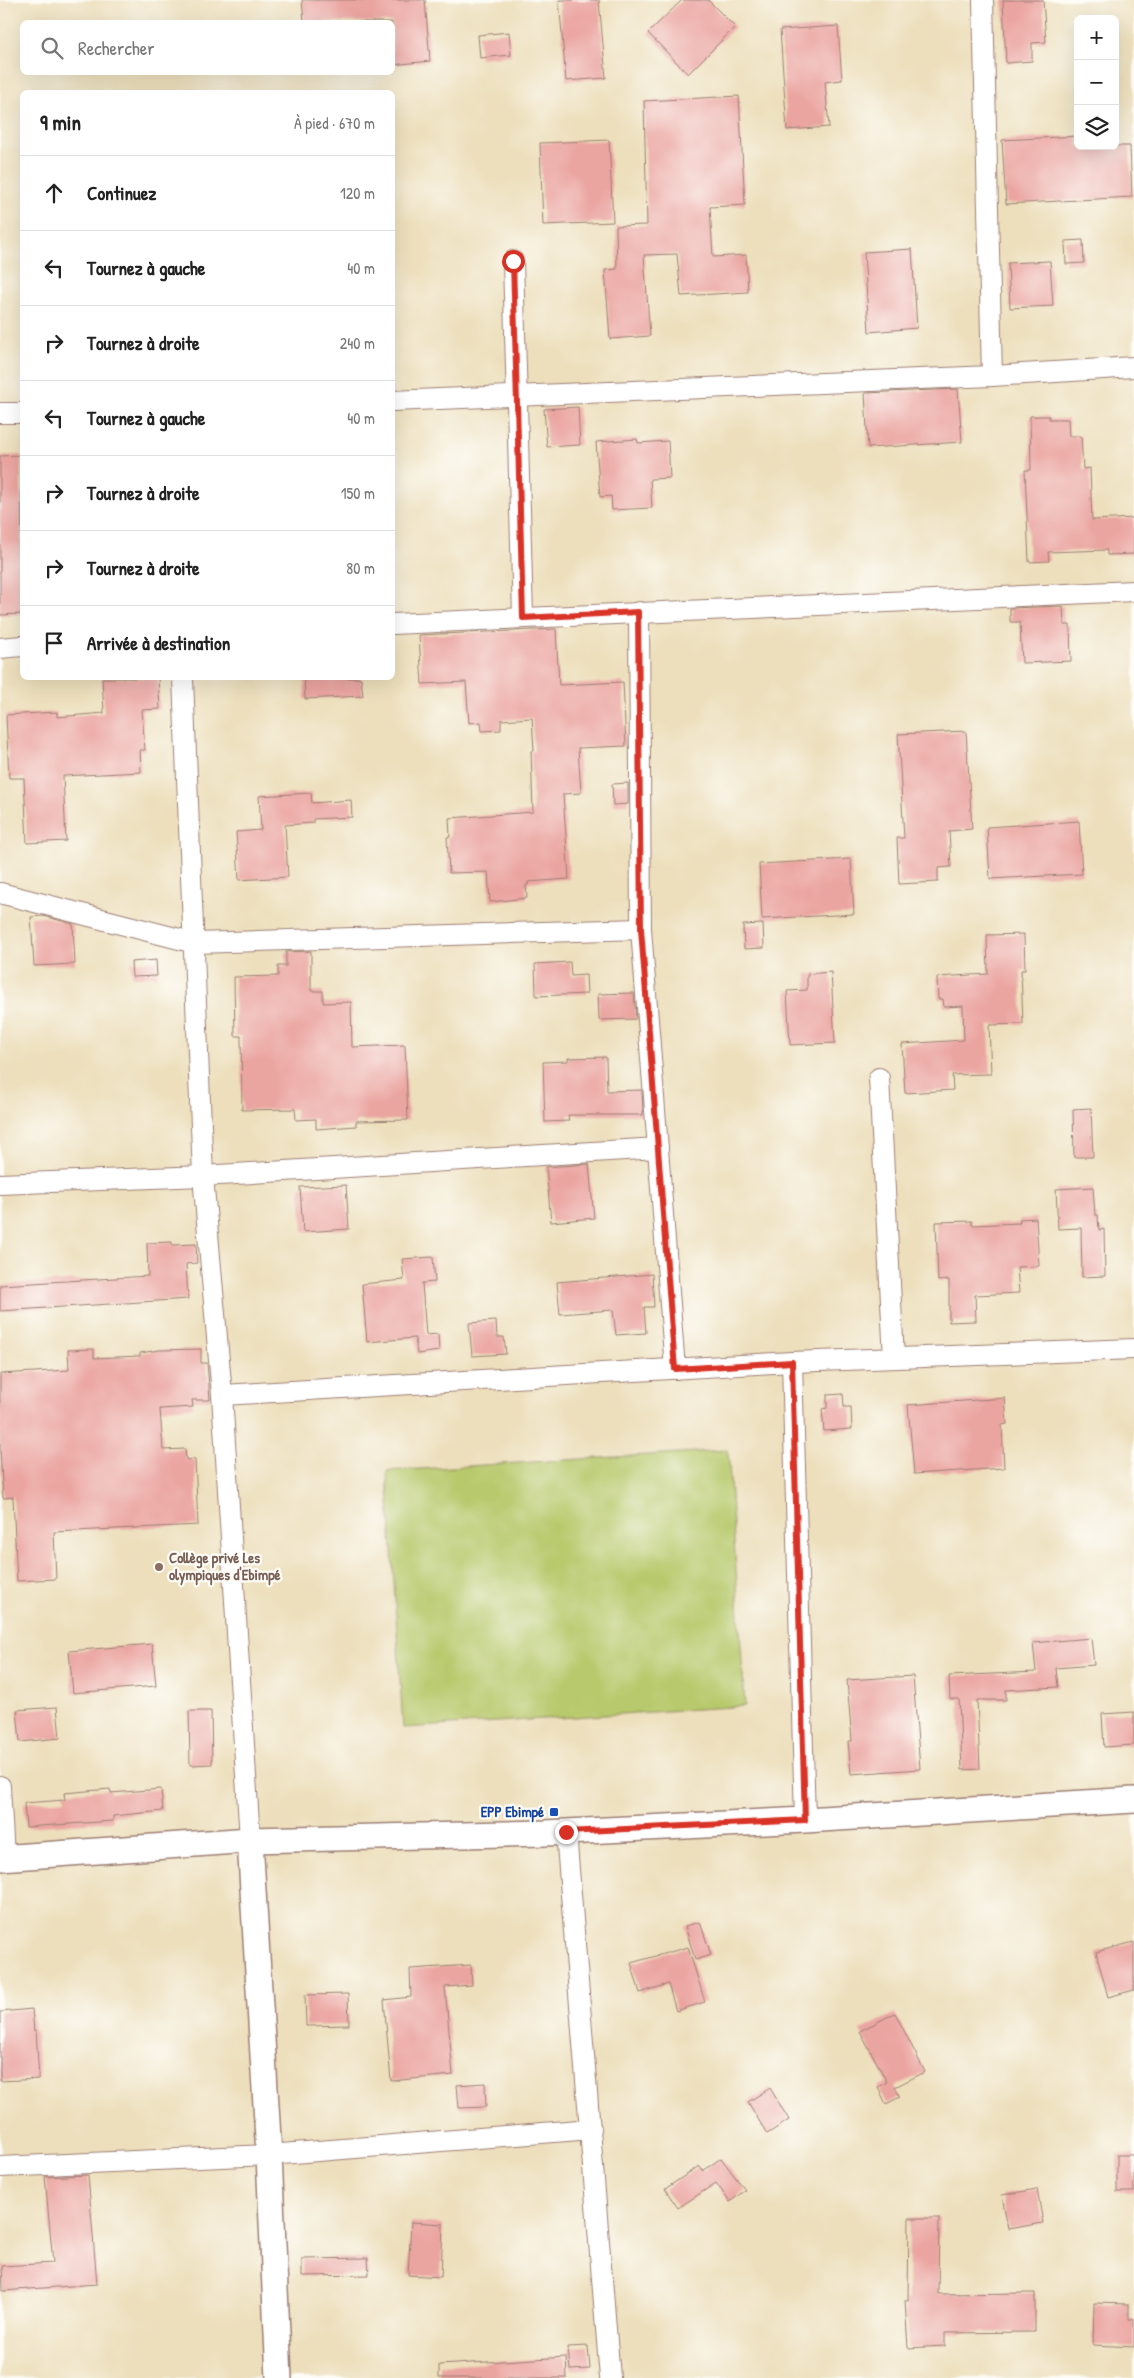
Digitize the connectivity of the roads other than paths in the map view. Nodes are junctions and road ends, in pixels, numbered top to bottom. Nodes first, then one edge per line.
1 (984, 0) edge
2 (513, 261) dead end
3 (1134, 367) edge
4 (992, 376) junction
5 (518, 394) junction
6 (395, 401) edge
7 (0, 413) edge
8 (20, 413) edge
9 (1134, 592) edge
10 (638, 612) junction
11 (523, 618) junction
12 (395, 624) edge
13 (20, 646) edge
14 (0, 648) edge
15 (183, 680) edge
16 (0, 893) edge
17 (641, 929) junction
18 (195, 943) junction
19 (880, 1078) dead end
20 (658, 1148) junction
21 (203, 1176) junction
22 (0, 1184) edge
23 (1134, 1349) edge
24 (894, 1358) junction
25 (792, 1362) junction
26 (675, 1369) junction
27 (222, 1395) junction
28 (0, 1786) edge
29 (1134, 1800) edge
30 (805, 1820) junction
31 (566, 1832) junction
32 (250, 1840) junction
33 (2, 1858) edge
34 (591, 2129) junction
35 (269, 2155) junction
36 (0, 2166) edge
37 (279, 2378) edge
38 (610, 2378) edge

1 - 4 street
2 - 5 street
3 - 4 street
4 - 5 street
5 - 6 street
5 - 11 street
7 - 8 street
9 - 10 street
10 - 11 street
10 - 17 street
11 - 12 street
13 - 14 street
15 - 18 street
16 - 18 street
17 - 18 street
17 - 20 street
18 - 21 street
19 - 24 street
20 - 21 street
20 - 26 street
21 - 22 street
21 - 27 street
23 - 24 street
24 - 25 street
25 - 26 street
25 - 30 street
26 - 27 street
27 - 32 street
28 - 33 street
29 - 30 street
30 - 31 street
31 - 32 street
31 - 34 street
32 - 33 street
32 - 35 street
34 - 35 street
34 - 38 street
35 - 36 street
35 - 37 street

